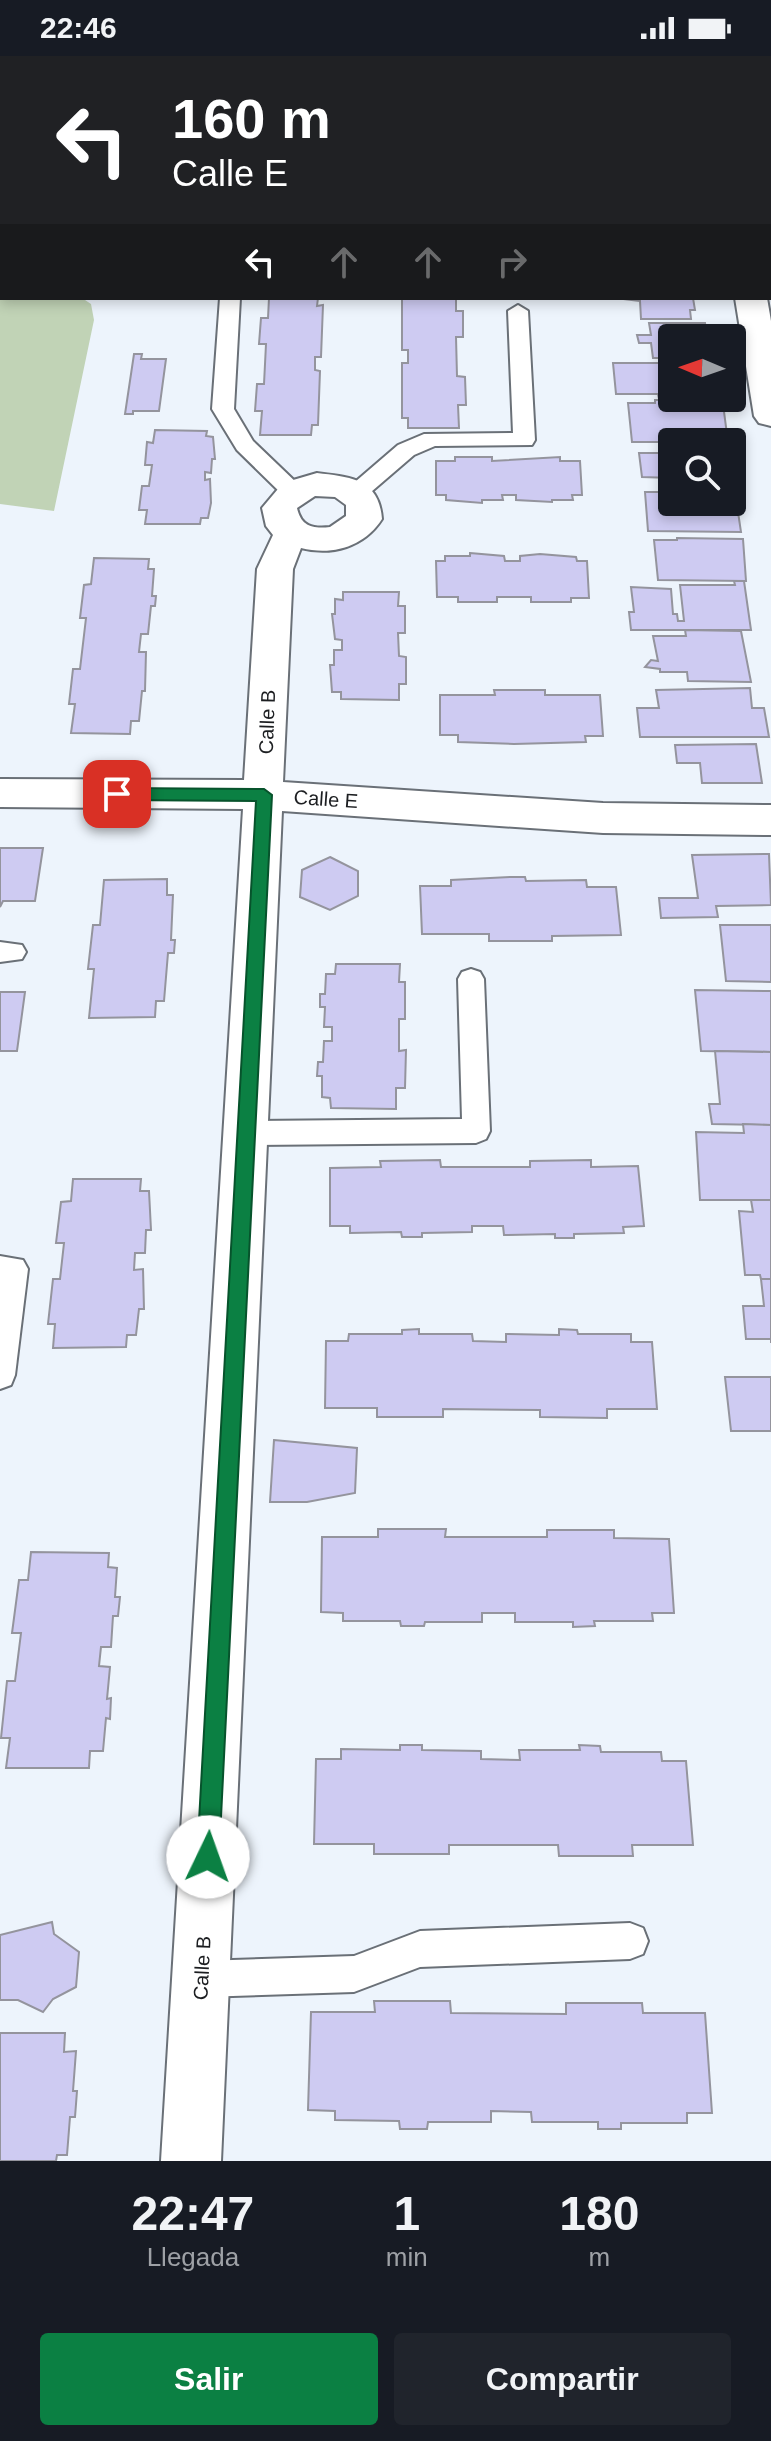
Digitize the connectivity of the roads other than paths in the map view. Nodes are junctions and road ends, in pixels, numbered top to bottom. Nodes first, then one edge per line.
1 (230, 300) edge
2 (751, 300) edge
3 (518, 311) dead end
4 (771, 416) edge
5 (356, 493) junction
6 (292, 512) junction
7 (0, 793) edge
8 (264, 795) junction
9 (771, 820) edge
10 (471, 979) dead end
11 (246, 1133) junction
12 (0, 1269) edge
13 (0, 1375) edge
14 (630, 1941) dead end
15 (201, 1979) junction
16 (191, 2161) edge

1 - 6 lane
2 - 4 street
3 - 5 lane
5 - 6 street
5 - 6 street
6 - 8 street, Calle B
7 - 8 street, Calle E
8 - 9 street, Calle E
8 - 11 street, Calle B
10 - 11 lane
11 - 15 street, Calle B
12 - 13 lane
14 - 15 lane
15 - 16 street, Calle B

